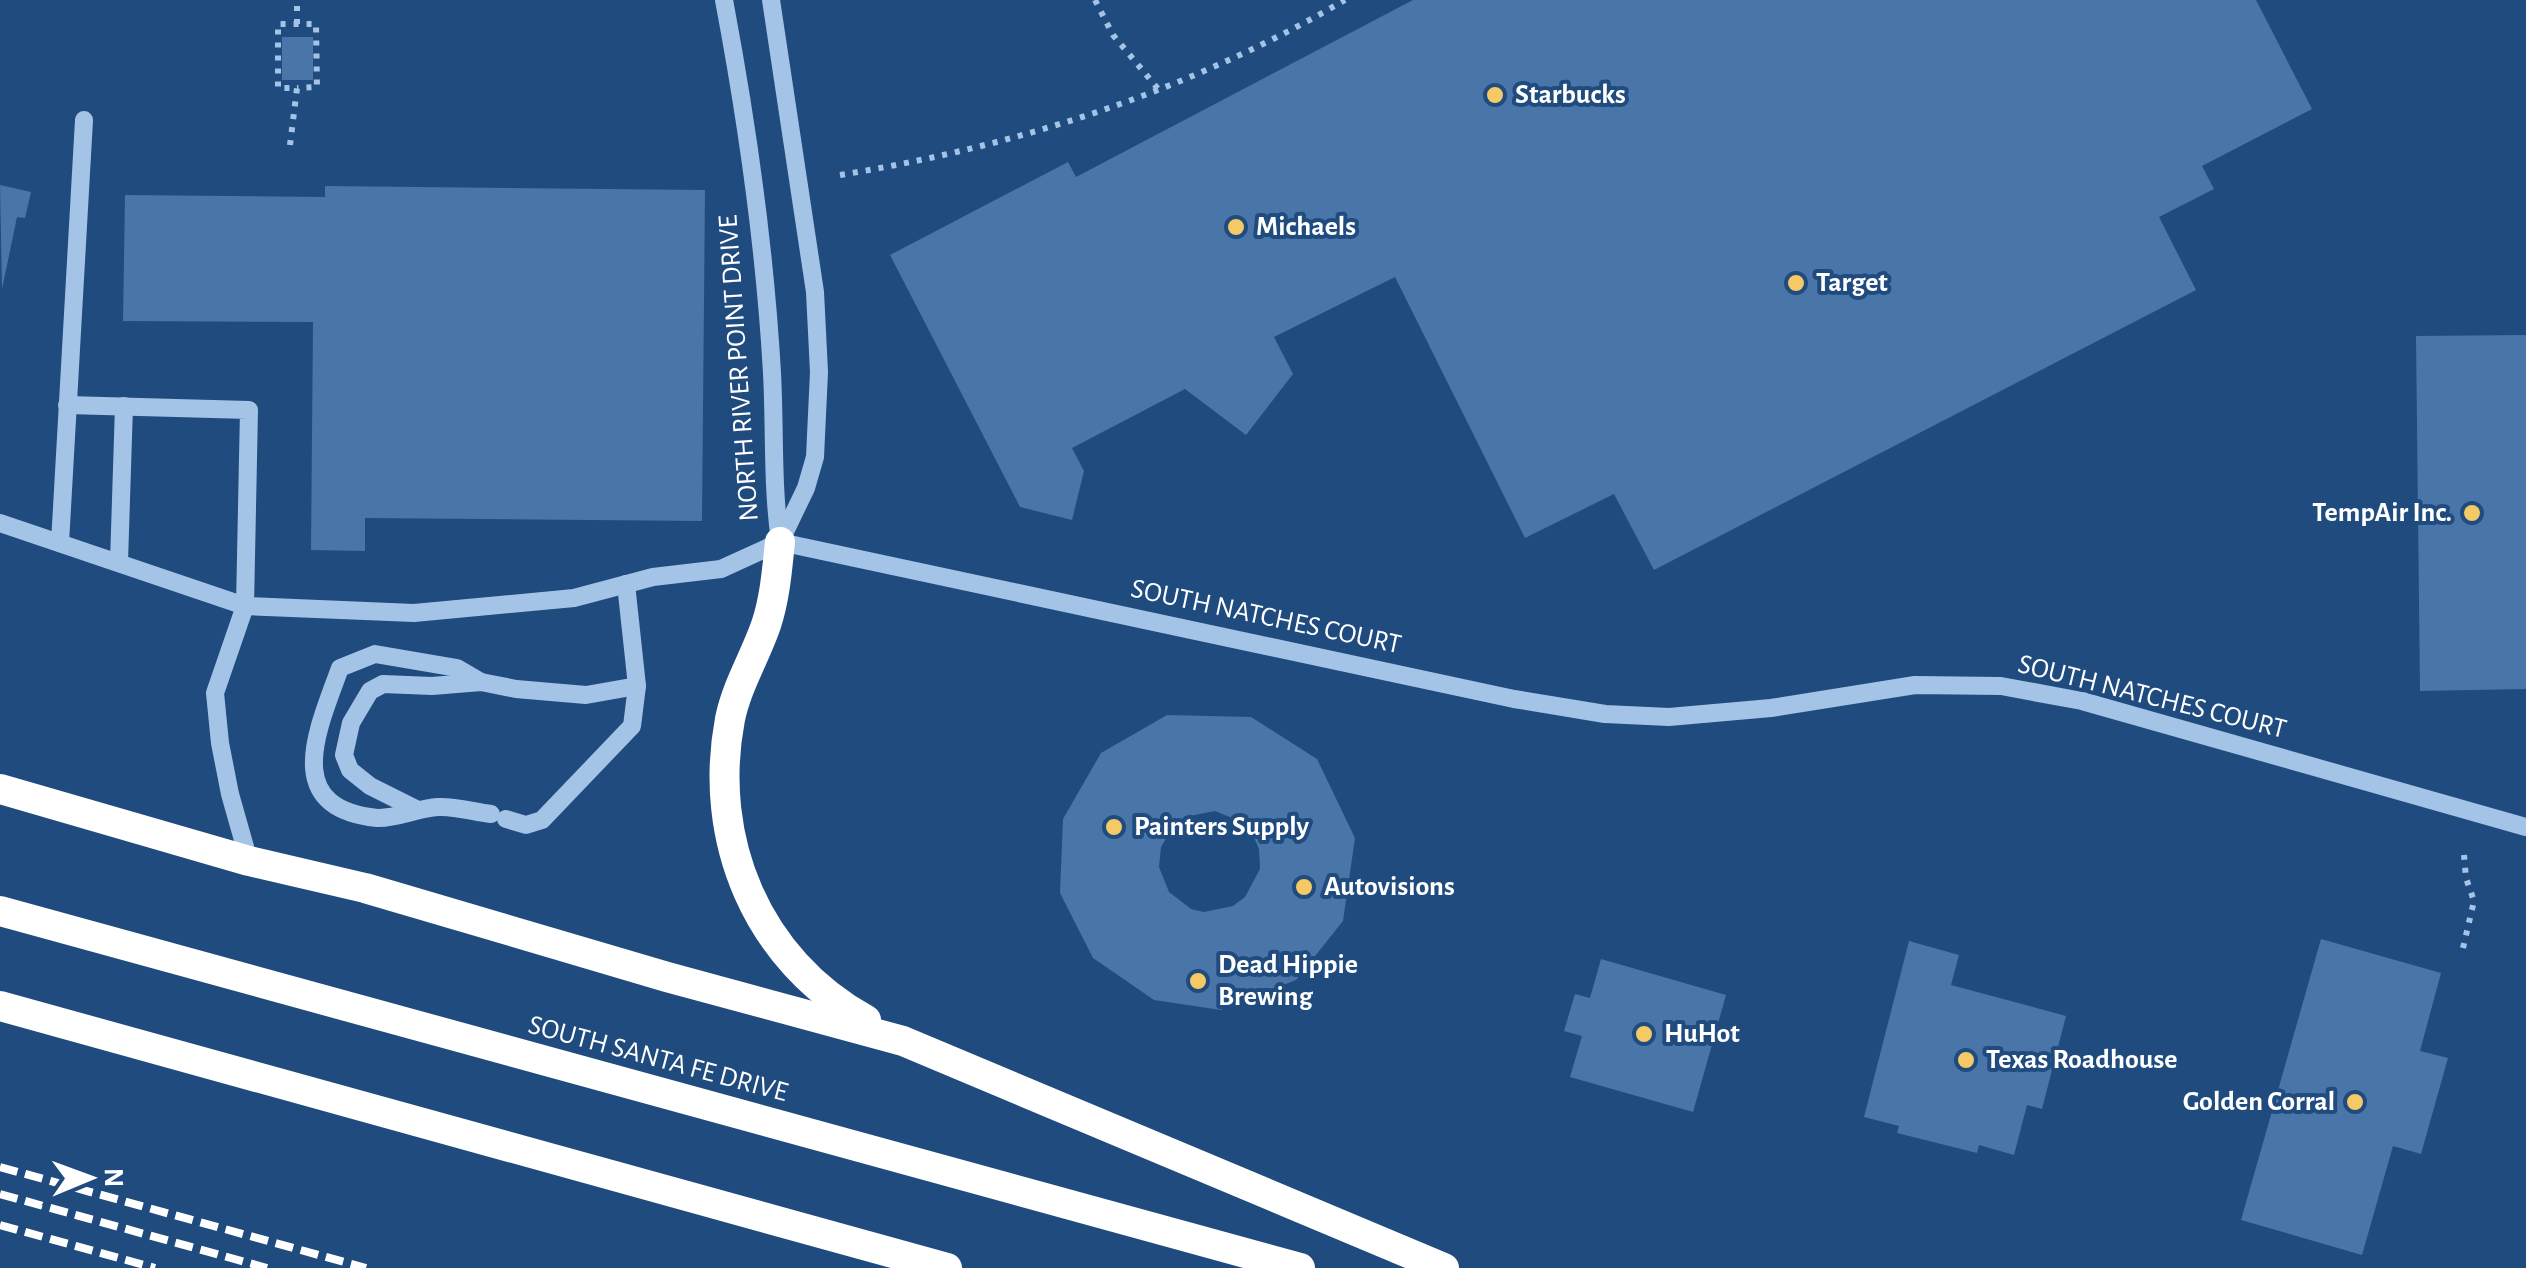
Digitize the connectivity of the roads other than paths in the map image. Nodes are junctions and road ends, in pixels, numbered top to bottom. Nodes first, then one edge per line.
1 (724, 0) edge
2 (771, 0) edge
3 (84, 120) dead end
4 (67, 405) junction
5 (124, 406) junction
6 (0, 523) edge
7 (60, 542) junction
8 (780, 542) junction
9 (119, 562) junction
10 (626, 584) junction
11 (245, 606) junction
12 (482, 682) junction
13 (637, 686) junction
14 (0, 789) edge
15 (416, 809) junction
16 (2526, 827) edge
17 (250, 860) junction
18 (0, 911) edge
19 (0, 1006) edge
20 (904, 1041) junction
21 (947, 1268) edge
22 (1300, 1268) edge
23 (1444, 1268) edge

1 - 8 street, NORTH RIVER POINT DRIVE
2 - 8 street, NORTH RIVER POINT DRIVE
3 - 4 street
4 - 5 street
4 - 7 street
5 - 9 street
5 - 11 street
6 - 7 street
7 - 9 street
8 - 10 street
8 - 16 street, SOUTH NATCHES COURT
8 - 20 highway
9 - 11 street
10 - 11 street
10 - 13 street
11 - 17 street
12 - 13 street
12 - 15 street
12 - 15 street
13 - 15 street
14 - 17 highway
17 - 20 highway
18 - 22 highway, SOUTH SANTA FE DRIVE
19 - 21 highway
20 - 23 highway

